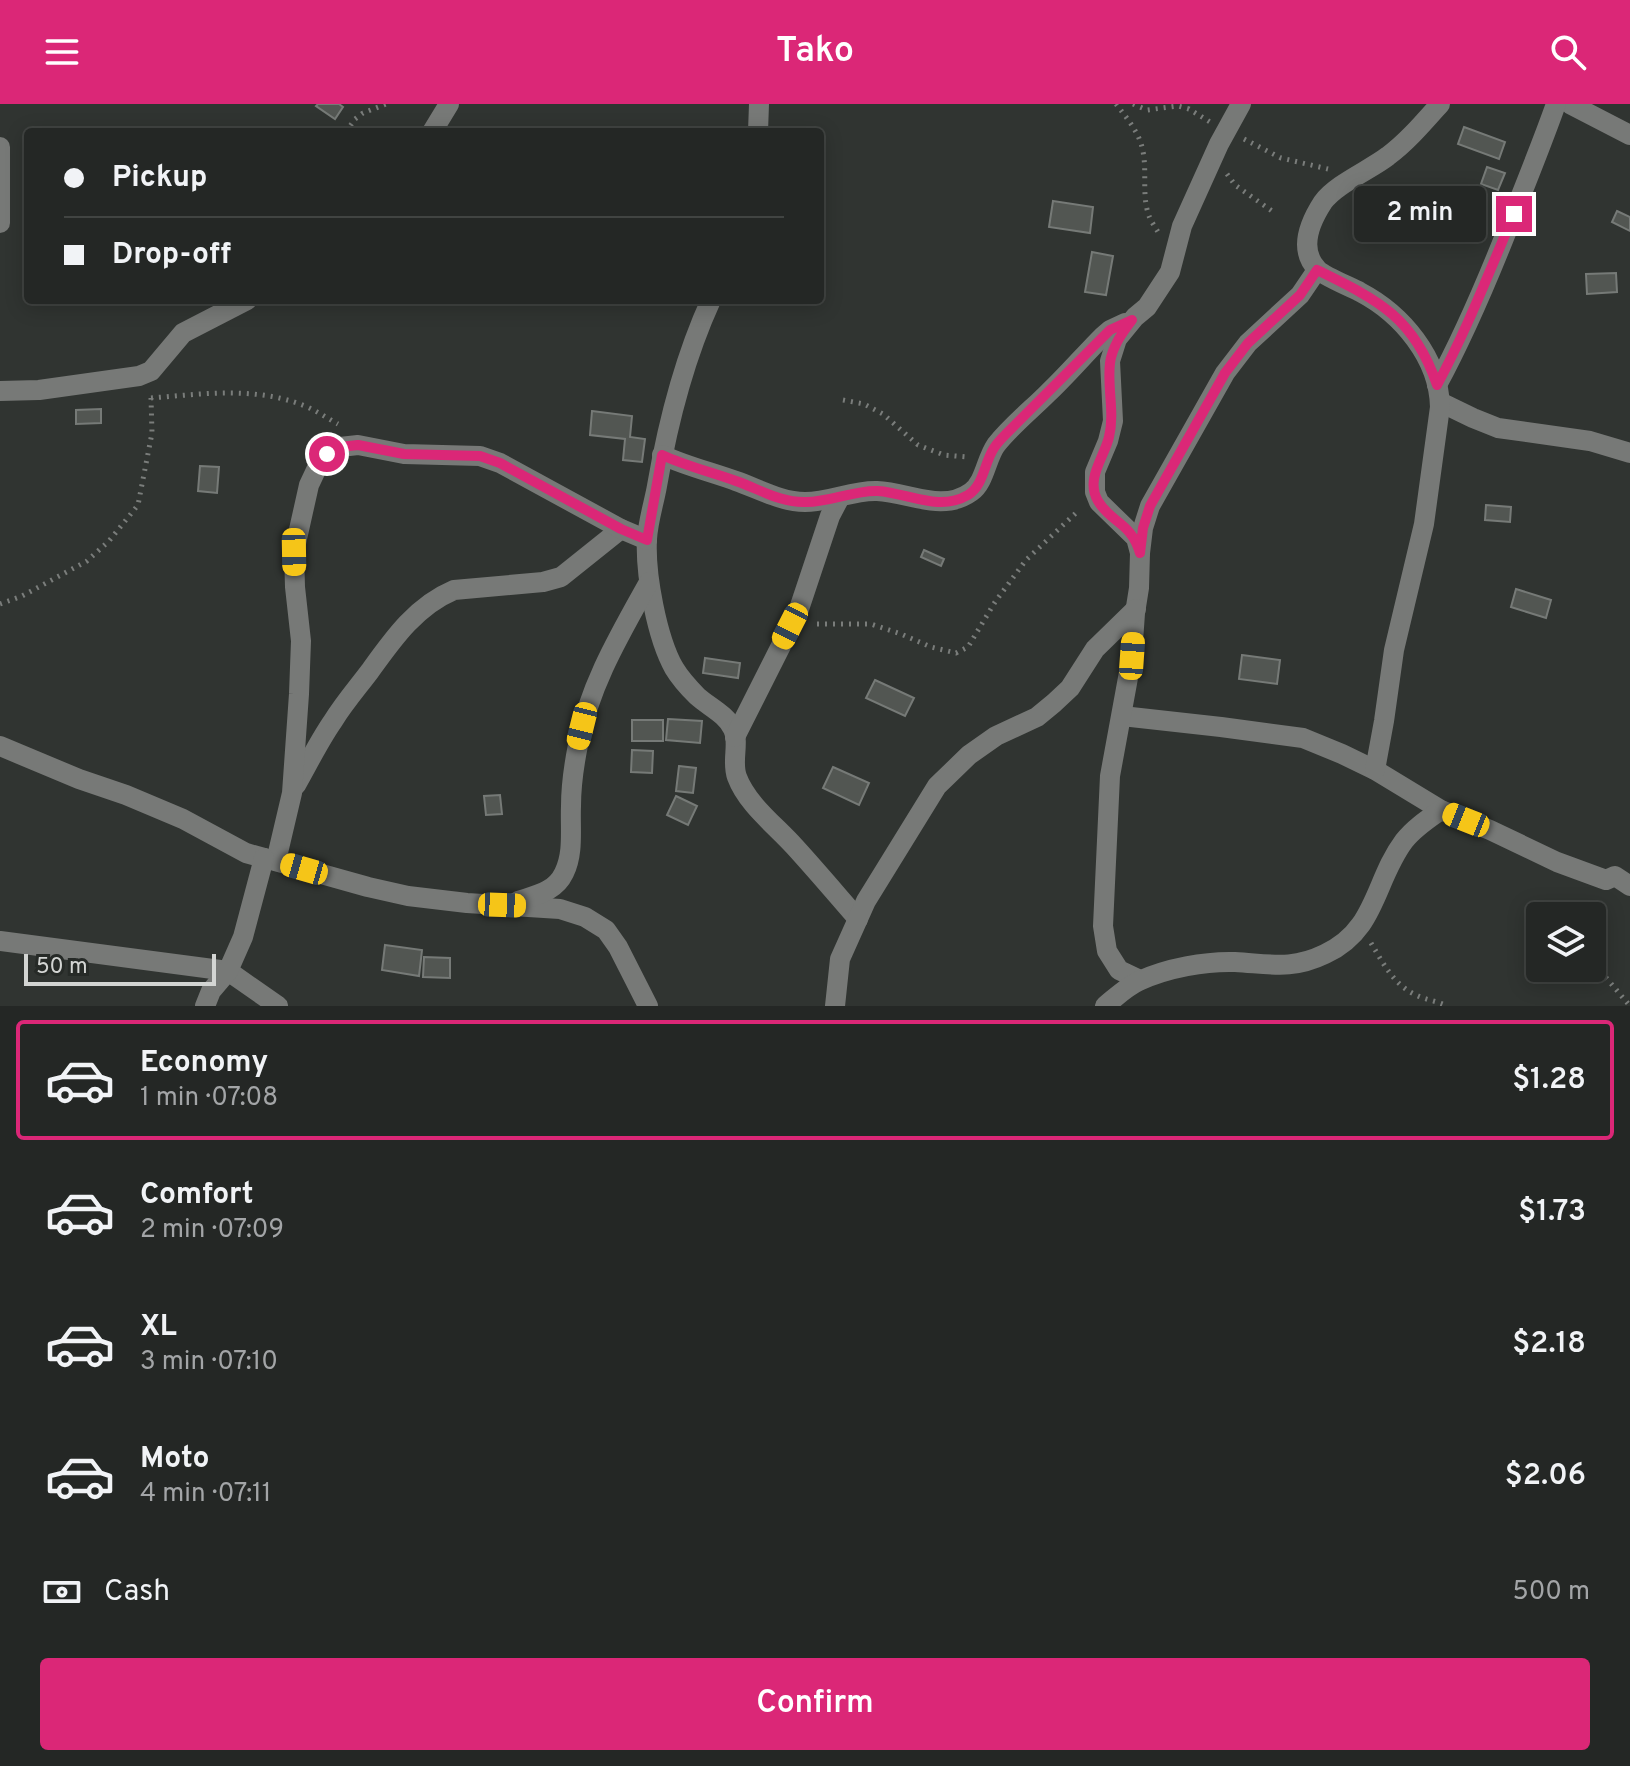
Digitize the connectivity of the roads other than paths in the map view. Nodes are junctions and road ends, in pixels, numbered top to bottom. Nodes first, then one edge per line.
1 (449, 104) edge
2 (759, 104) edge
3 (1241, 104) edge
4 (1440, 104) edge
5 (1556, 104) edge
6 (1570, 104) edge
7 (434, 128) edge
8 (758, 128) edge
9 (1630, 135) edge
10 (0, 147) edge
11 (0, 223) edge
12 (1317, 270) junction
13 (239, 304) edge
14 (709, 304) edge
15 (1132, 320) junction
16 (0, 391) edge
17 (1438, 394) junction
18 (1630, 453) edge
19 (662, 455) junction
20 (840, 497) junction
21 (621, 529) junction
22 (647, 540) junction
23 (1140, 553) junction
24 (649, 582) junction
25 (1136, 609) junction
26 (1122, 716) junction
27 (735, 737) junction
28 (0, 746) edge
29 (1375, 770) junction
30 (292, 793) junction
31 (1441, 810) junction
32 (270, 859) junction
33 (1620, 879) edge
34 (502, 905) junction
35 (858, 919) junction
36 (0, 941) edge
37 (228, 971) junction
38 (1140, 980) junction
39 (205, 1006) edge
40 (278, 1006) edge
41 (648, 1006) edge
42 (835, 1006) edge
43 (1105, 1006) edge

1 - 7 street
2 - 8 street
3 - 15 street
4 - 12 street
5 - 17 street
6 - 9 street
10 - 11 street
12 - 17 street
12 - 23 street
13 - 16 street
14 - 19 street
15 - 20 street
15 - 23 street
17 - 18 street
17 - 29 street
19 - 20 street
19 - 22 street
20 - 27 street
21 - 22 street
21 - 30 street
21 - 30 street
22 - 24 street
23 - 25 street
24 - 27 street
24 - 34 street
25 - 26 street
25 - 35 street
26 - 29 street
26 - 38 street
27 - 35 street
28 - 32 street
29 - 31 street
30 - 32 street
31 - 33 street
31 - 38 street
32 - 34 street
32 - 37 street
34 - 41 street
35 - 42 street
36 - 37 street
37 - 39 street
37 - 40 street
38 - 43 street

